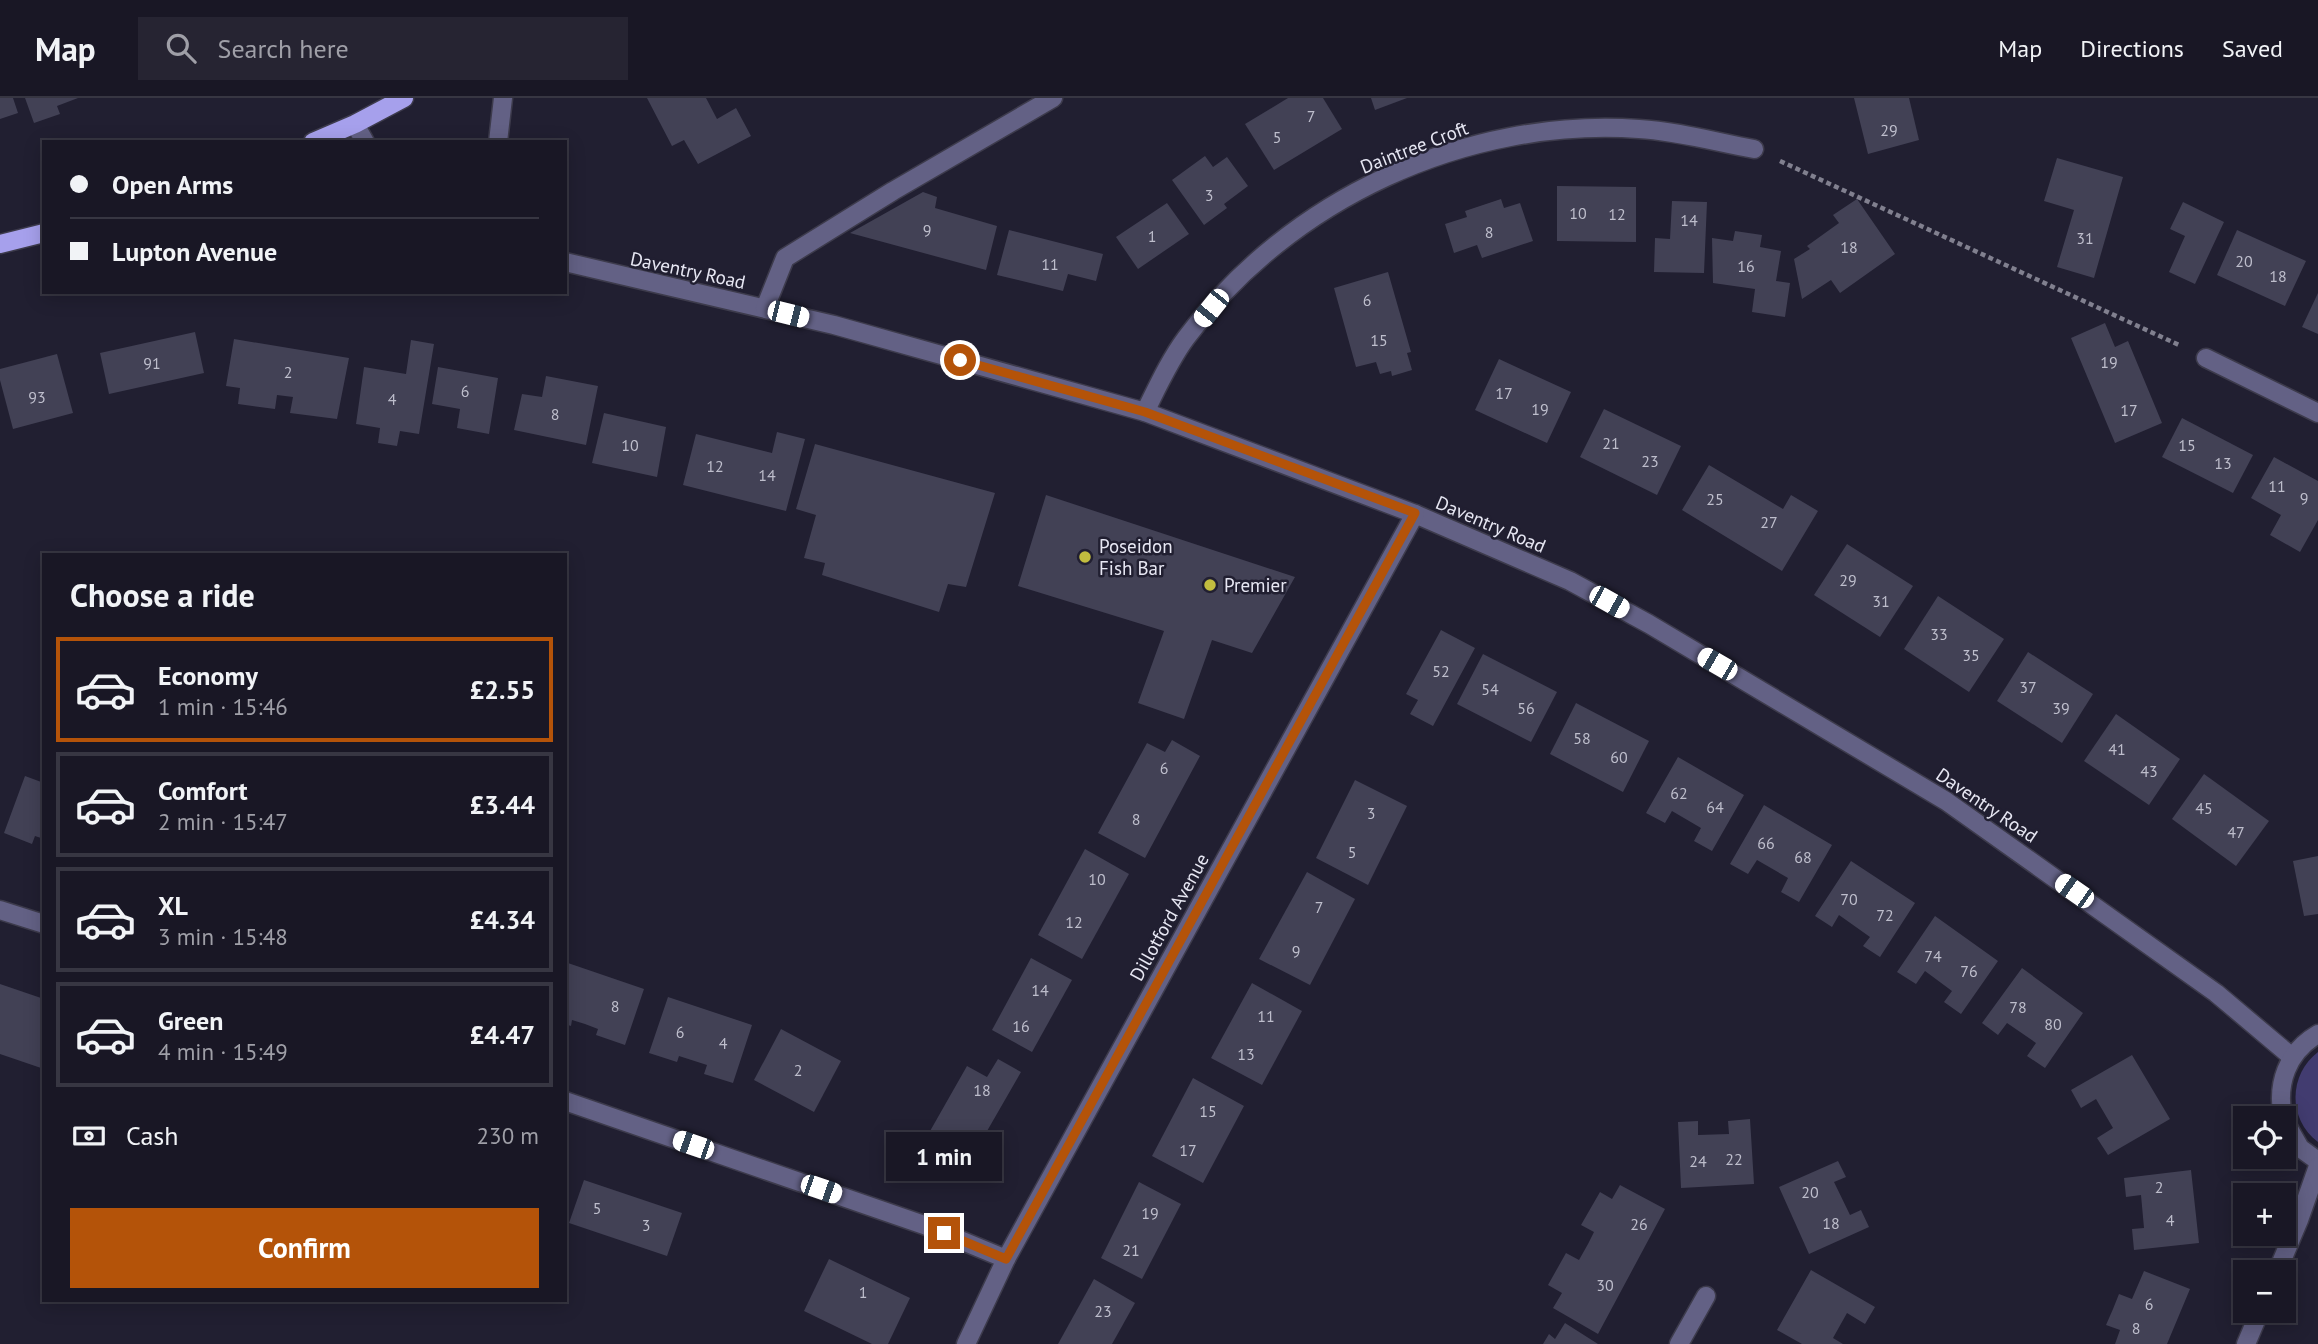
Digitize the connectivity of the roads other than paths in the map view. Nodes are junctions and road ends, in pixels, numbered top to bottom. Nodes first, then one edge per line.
1 (404, 98) edge
2 (503, 98) edge
3 (1053, 98) edge
4 (355, 124) junction
5 (318, 140) edge
6 (364, 140) edge
7 (498, 140) edge
8 (1754, 149) road end
9 (42, 234) edge
10 (0, 244) edge
11 (567, 263) edge
12 (567, 270) edge
13 (598, 272) junction
14 (765, 308) junction
15 (2206, 358) road end
16 (1145, 412) junction
17 (2318, 413) edge
18 (1415, 513) junction
19 (0, 910) edge
20 (42, 923) edge
21 (2318, 1034) edge
22 (2292, 1057) junction
23 (567, 1102) edge
24 (2281, 1106) edge
25 (2296, 1141) edge
26 (2318, 1163) edge
27 (1006, 1259) junction
28 (2282, 1260) edge
29 (1706, 1296) dead end
30 (2255, 1323) edge
31 (966, 1344) edge
32 (1679, 1344) edge
33 (2246, 1344) edge

1 - 4 main road
2 - 7 street
3 - 14 street
4 - 5 main road
4 - 6 street
8 - 16 street, Daintree Croft
9 - 10 main road
11 - 13 street, Daventry Road
12 - 13 street
13 - 14 street, Daventry Road
14 - 16 street, Daventry Road
15 - 17 street
16 - 18 street, Daventry Road
18 - 22 street, Daventry Road
18 - 27 street, Dillotford Avenue
19 - 20 street
21 - 22 street
22 - 24 street
23 - 27 street
25 - 26 street
26 - 28 street
27 - 31 street, Dillotford Avenue
29 - 32 street
30 - 33 street

